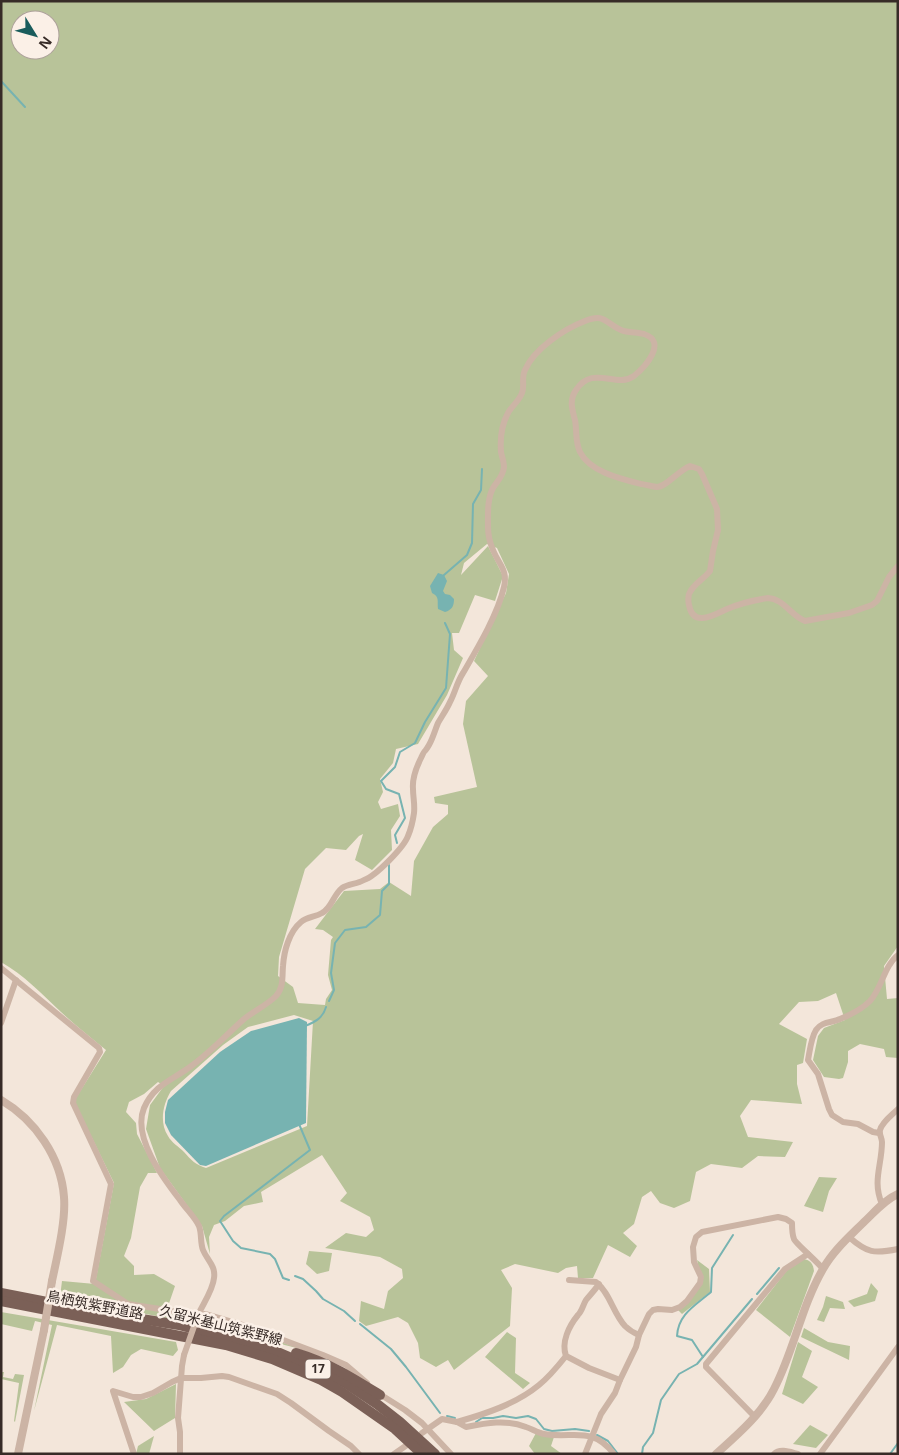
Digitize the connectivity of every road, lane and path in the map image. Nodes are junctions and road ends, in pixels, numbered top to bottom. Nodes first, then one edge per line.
1 (898, 566) edge
2 (898, 955) edge
3 (1, 968) edge
4 (16, 980) junction
5 (1, 1023) edge
6 (1, 1100) edge
7 (898, 1109) edge
8 (879, 1133) junction
9 (898, 1194) edge
10 (882, 1204) junction
11 (849, 1237) junction
12 (898, 1249) edge
13 (808, 1254) junction
14 (823, 1269) junction
15 (570, 1280) dead end
16 (599, 1284) junction
17 (1, 1293) edge
18 (1, 1302) edge
19 (198, 1314) junction
20 (639, 1335) junction
21 (258, 1346) junction
22 (898, 1347) edge
23 (566, 1356) junction
24 (181, 1378) junction
25 (620, 1380) junction
26 (380, 1395) junction
27 (755, 1417) junction
28 (457, 1422) junction
29 (425, 1431) junction
30 (592, 1436) junction
31 (407, 1444) dead end
32 (822, 1453) edge
33 (18, 1454) edge
34 (134, 1454) edge
35 (180, 1454) edge
36 (359, 1454) edge
37 (394, 1454) edge
38 (422, 1454) edge
39 (435, 1454) edge
40 (451, 1454) edge
41 (585, 1454) edge
42 (614, 1454) edge
43 (716, 1454) edge
44 (774, 1454) edge
45 (798, 1454) edge

1 - 19 street
2 - 8 street
3 - 4 street
4 - 5 street
4 - 19 street
6 - 33 street, bridge
7 - 8 street
8 - 10 street
9 - 10 street
10 - 11 street
11 - 12 street
11 - 14 street
13 - 14 street
13 - 20 street
13 - 27 street
14 - 27 street
15 - 16 street
16 - 20 street
16 - 23 street
17 - 21 main road, 久留米基山筑紫野線 / 17
18 - 38 main road, 鳥栖筑紫野道路 / 17
19 - 24 street, bridge
19 - 26 street
20 - 25 street
21 - 26 main road
21 - 39 main road, 久留米基山筑紫野線 / 17
22 - 32 street
23 - 25 street
23 - 28 street
24 - 34 street
24 - 35 street
24 - 36 street
25 - 30 street
26 - 29 street
27 - 43 street
28 - 29 street
28 - 30 street
29 - 40 street
30 - 41 street
30 - 42 street
31 - 37 street
44 - 45 street

